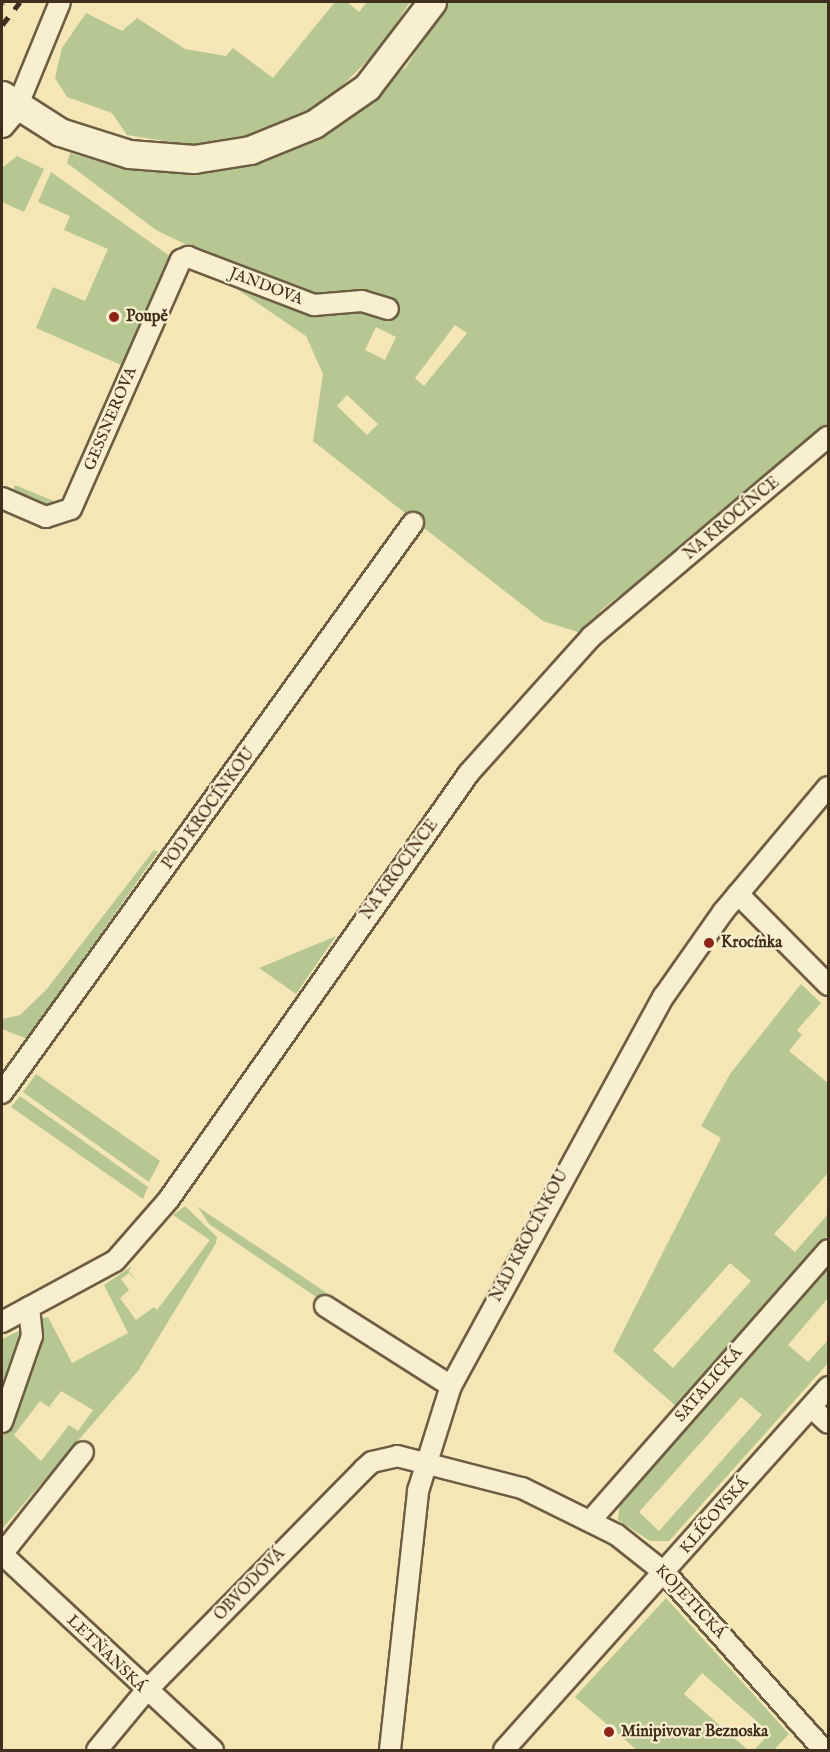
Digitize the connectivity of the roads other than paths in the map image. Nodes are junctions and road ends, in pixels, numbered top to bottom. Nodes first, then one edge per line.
1 (60, 2) edge
2 (432, 2) edge
3 (7, 109) edge
4 (182, 260) joint
5 (388, 309) dead end
6 (828, 437) edge
7 (2, 498) edge
8 (413, 523) dead end
9 (828, 787) edge
10 (738, 894) junction
11 (828, 985) edge
12 (2, 1093) edge
13 (828, 1250) edge
14 (326, 1306) dead end
15 (29, 1308) junction
16 (2, 1322) edge
17 (451, 1386) junction
18 (828, 1387) edge
19 (811, 1407) junction
20 (2, 1422) edge
21 (828, 1423) edge
22 (83, 1452) dead end
23 (423, 1462) junction
24 (591, 1520) junction
25 (2, 1554) edge
26 (665, 1573) junction
27 (145, 1692) junction
28 (97, 1750) edge
29 (213, 1750) edge
30 (390, 1750) edge
31 (504, 1750) edge
32 (824, 1750) edge

1 - 3 street
2 - 3 main road
4 - 5 street, JANDOVA
4 - 7 street, GESSNEROVA
6 - 15 street, NA KROCÍNCE
8 - 12 street, POD KROCÍNKOU
9 - 10 street, NAD KROCÍNKOU
10 - 11 street
10 - 17 street, NAD KROCÍNKOU
13 - 24 street, SATALICKÁ
14 - 17 street
15 - 16 street, NA KROCÍNCE
15 - 20 street
17 - 23 street, NAD KROCÍNKOU
18 - 19 street, KLÍČOVSKÁ
19 - 21 street
19 - 26 street, KLÍČOVSKÁ
22 - 25 street
23 - 24 street, KOJETICKÁ
23 - 27 street, OBVODOVÁ
23 - 30 street, NAD KROCÍNKOU
24 - 26 street, KOJETICKÁ
25 - 27 street, LETŇANSKÁ
26 - 31 street, KLÍČOVSKÁ
26 - 32 street, KOJETICKÁ
27 - 28 street, OBVODOVÁ
27 - 29 street, LETŇANSKÁ

